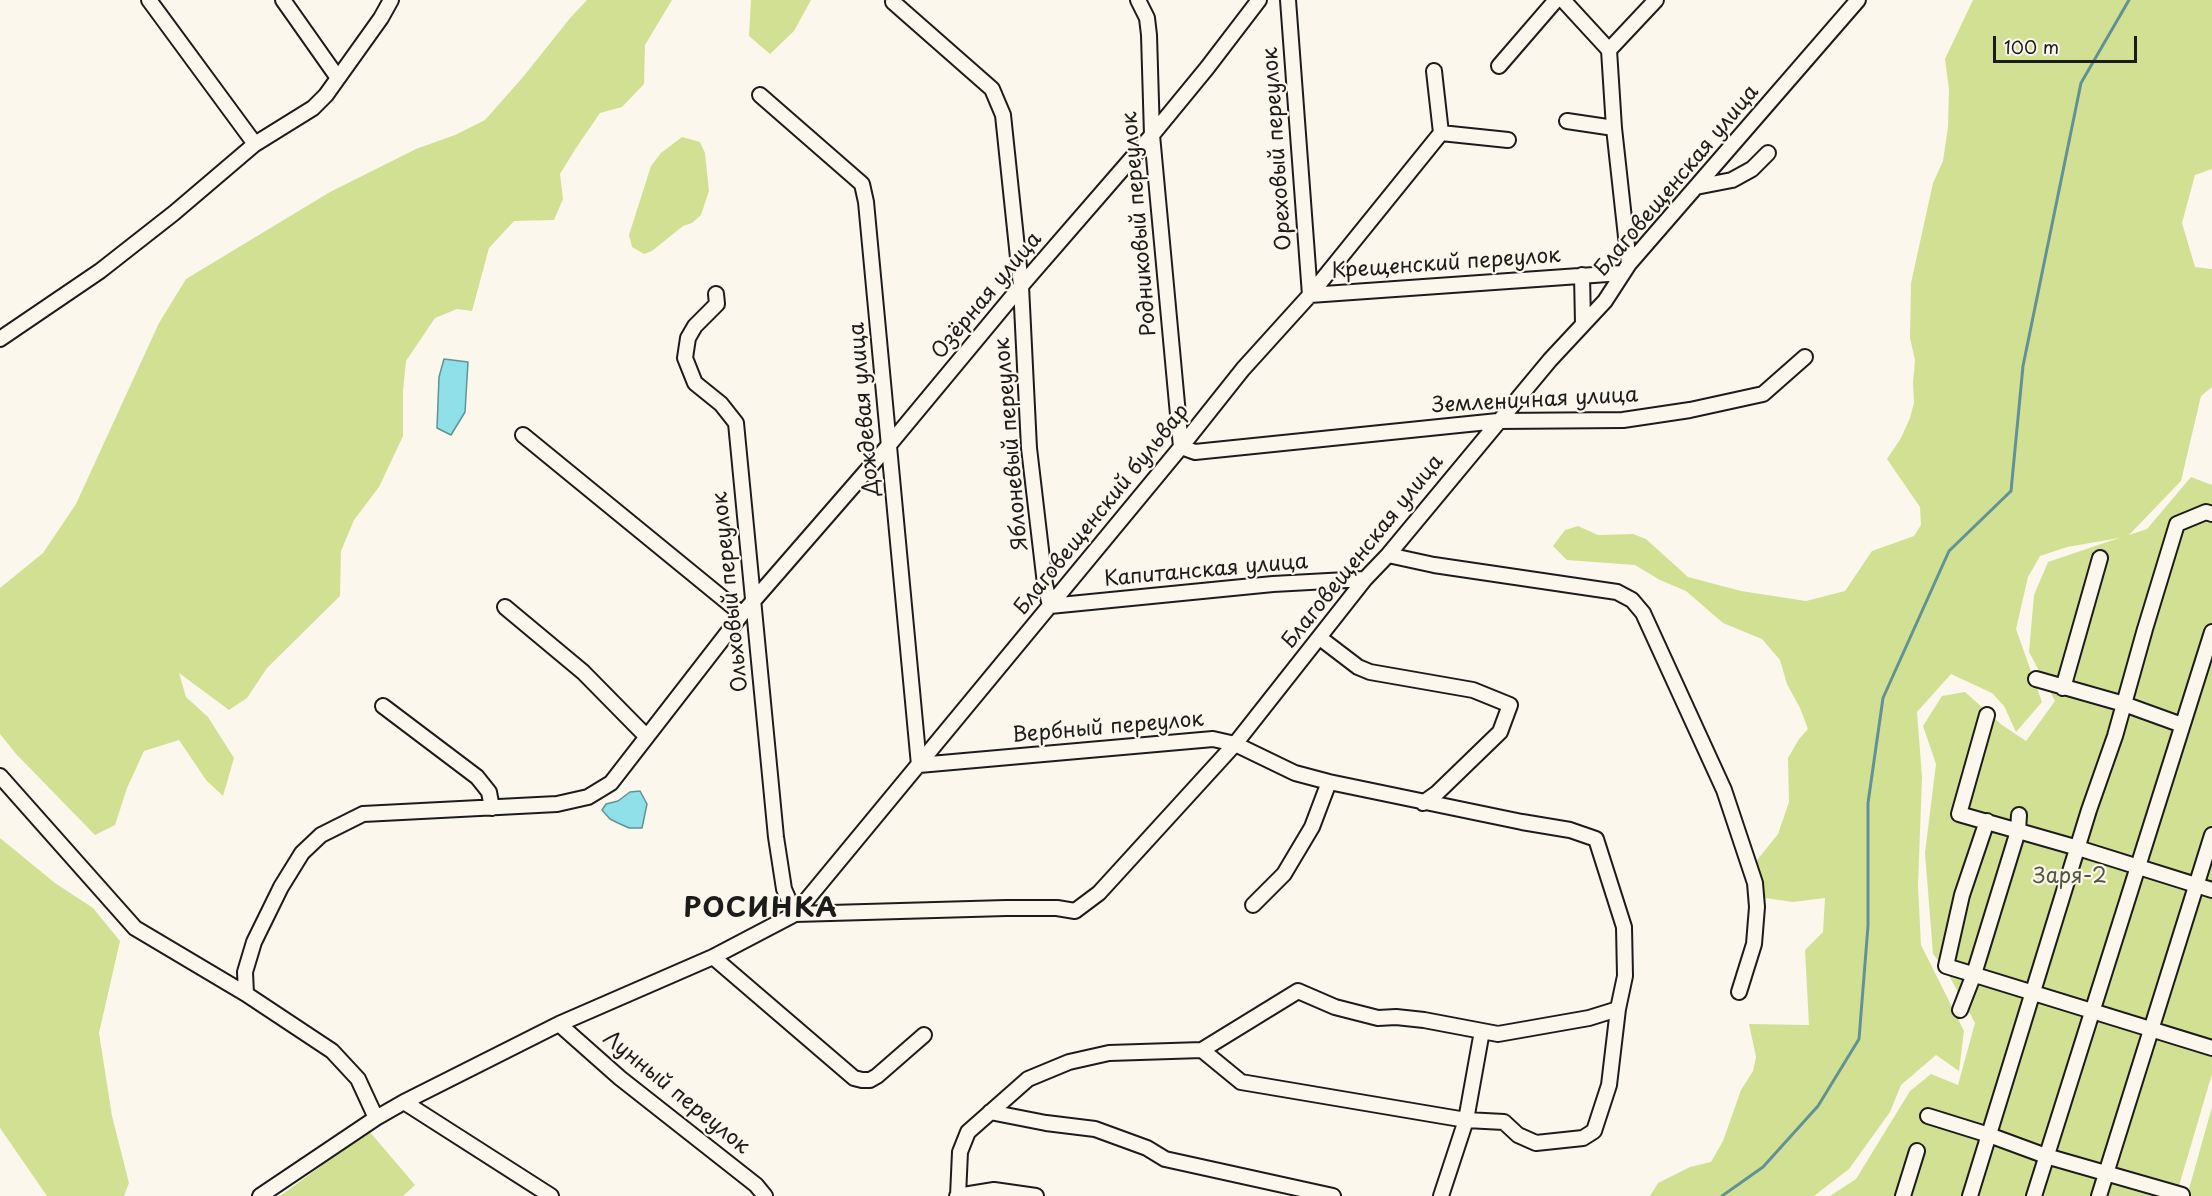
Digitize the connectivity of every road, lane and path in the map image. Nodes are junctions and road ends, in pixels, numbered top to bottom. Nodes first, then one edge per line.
1 (149, 0) edge
2 (283, 0) edge
3 (391, 0) edge
4 (1138, 0) edge
5 (1259, 0) edge
6 (1288, 0) edge
7 (1556, 0) edge
8 (1563, 0) edge
9 (1656, 0) edge
10 (1858, 0) edge
11 (893, 2) dead end
12 (1609, 50) junction
13 (1499, 66) dead end
14 (1434, 71) dead end
15 (338, 78) junction
16 (760, 95) dead end
17 (1567, 121) dead end
18 (1614, 128) junction
19 (1441, 133) junction
20 (1152, 135) junction
21 (1508, 140) dead end
22 (255, 144) junction
23 (1768, 153) dead end
24 (1696, 187) junction
25 (1625, 268) junction
26 (1582, 275) junction
27 (1022, 286) junction
28 (716, 294) dead end
29 (1310, 295) junction
30 (1583, 324) junction
31 (0, 339) edge
32 (1805, 357) dead end
33 (1498, 421) junction
34 (523, 435) dead end
35 (889, 446) junction
36 (1181, 447) junction
37 (2212, 514) edge
38 (1388, 555) junction
39 (2100, 558) dead end
40 (1365, 579) junction
41 (753, 602) junction
42 (1050, 606) junction
43 (505, 607) dead end
44 (742, 614) junction
45 (2212, 632) edge
46 (1320, 638) junction
47 (2036, 679) dead end
48 (2063, 688) junction
49 (2124, 704) junction
50 (383, 706) dead end
51 (1987, 715) dead end
52 (2182, 725) junction
53 (646, 736) junction
54 (1235, 744) junction
55 (919, 765) junction
56 (0, 776) edge
57 (1329, 782) junction
58 (1423, 802) junction
59 (492, 808) junction
60 (2019, 815) dead end
61 (1987, 821) junction
62 (2018, 831) junction
63 (2212, 835) edge
64 (2078, 848) junction
65 (2138, 868) junction
66 (2195, 885) junction
67 (2212, 890) edge
68 (1253, 905) dead end
69 (795, 914) junction
70 (713, 957) junction
71 (1974, 974) junction
72 (1739, 992) dead end
73 (2033, 993) junction
74 (246, 994) junction
75 (1618, 1009) junction
76 (1960, 1010) dead end
77 (2091, 1011) junction
78 (559, 1024) junction
79 (2151, 1030) junction
80 (1482, 1031) junction
81 (924, 1035) dead end
82 (2212, 1048) edge
83 (1202, 1050) junction
84 (404, 1102) junction
85 (990, 1112) junction
86 (1928, 1116) dead end
87 (376, 1118) junction
88 (1466, 1120) junction
89 (1989, 1135) junction
90 (1917, 1151) dead end
91 (2046, 1156) junction
92 (2106, 1173) junction
93 (2182, 1195) edge
94 (260, 1196) edge
95 (550, 1196) edge
96 (765, 1196) edge
97 (958, 1196) edge
98 (1036, 1196) edge
99 (1333, 1196) edge
100 (1441, 1196) edge
101 (1903, 1196) edge
102 (1970, 1196) edge
103 (2034, 1196) edge
104 (2099, 1196) edge

1 - 22 street
2 - 15 street
3 - 15 street
4 - 20 street, Родниковый переулок
5 - 20 street, Озёрная улица
6 - 29 street, Ореховый переулок
7 - 13 street
8 - 12 street
9 - 12 street
10 - 24 street, Благовещенская улица
11 - 27 street, Яблоневый переулок
12 - 18 street
14 - 19 street
15 - 22 street
16 - 35 street, Дождевая улица
17 - 18 street
18 - 25 street
19 - 21 street
19 - 29 street, Благовещенский бульвар
20 - 27 street, Озёрная улица
20 - 36 street, Родниковый переулок
22 - 31 street
23 - 24 street
24 - 25 street, Благовещенская улица
25 - 26 street, Крещенский переулок
25 - 30 street, Благовещенская улица
26 - 29 street, Крещенский переулок
26 - 30 street
27 - 35 street, Озёрная улица
27 - 42 street, Яблоневый переулок
28 - 41 street, Ольховый переулок
29 - 36 street, Благовещенский бульвар
30 - 33 street, Благовещенская улица
32 - 33 street, Земленичная улица
33 - 36 street, Земленичная улица
33 - 38 street, Благовещенская улица
34 - 44 street
35 - 41 street, Озёрная улица
35 - 55 street, Дождевая улица
36 - 42 street, Благовещенский бульвар
37 - 49 street
38 - 40 street, Благовещенская улица
38 - 72 street
39 - 48 street
40 - 42 street, Капитанская улица
40 - 46 street, Благовещенская улица
41 - 44 street, Озёрная улица
41 - 69 street, Ольховый переулок
42 - 55 street, Благовещенский бульвар
43 - 53 street
44 - 53 street, Озёрная улица
45 - 52 street
46 - 54 street, Благовещенская улица
46 - 58 street
47 - 48 street
48 - 49 street
49 - 52 street
49 - 64 street
50 - 59 street
51 - 61 street
52 - 65 street
53 - 59 street, Озёрная улица
54 - 55 street, Вербный переулок
54 - 57 street, Вербный переулок
54 - 69 street, Благовещенская улица
55 - 69 street, Благовещенский бульвар
56 - 74 street
57 - 58 street, Вербный переулок
57 - 68 street
58 - 75 street, Вербный переулок
59 - 74 street, Озёрная улица
60 - 62 street
61 - 62 street
61 - 71 street
62 - 64 street
62 - 71 street
63 - 66 street
64 - 65 street
64 - 73 street
65 - 66 street
65 - 77 street
66 - 67 street
66 - 79 street
69 - 70 street
70 - 78 street
70 - 81 street
71 - 73 street
71 - 76 street
73 - 77 street
73 - 89 street
74 - 87 street
75 - 80 street
75 - 88 street
77 - 79 street
77 - 91 street
78 - 84 street
78 - 96 street, Лунный переулок
79 - 82 street
79 - 92 street
80 - 83 street
80 - 88 street
83 - 85 street
83 - 88 street
84 - 87 street
84 - 95 street
85 - 97 street
85 - 99 street
86 - 89 street
87 - 94 street
88 - 100 street
89 - 91 street
89 - 102 street
90 - 101 street
91 - 92 street
91 - 103 street
92 - 93 street
92 - 104 street
97 - 98 street

